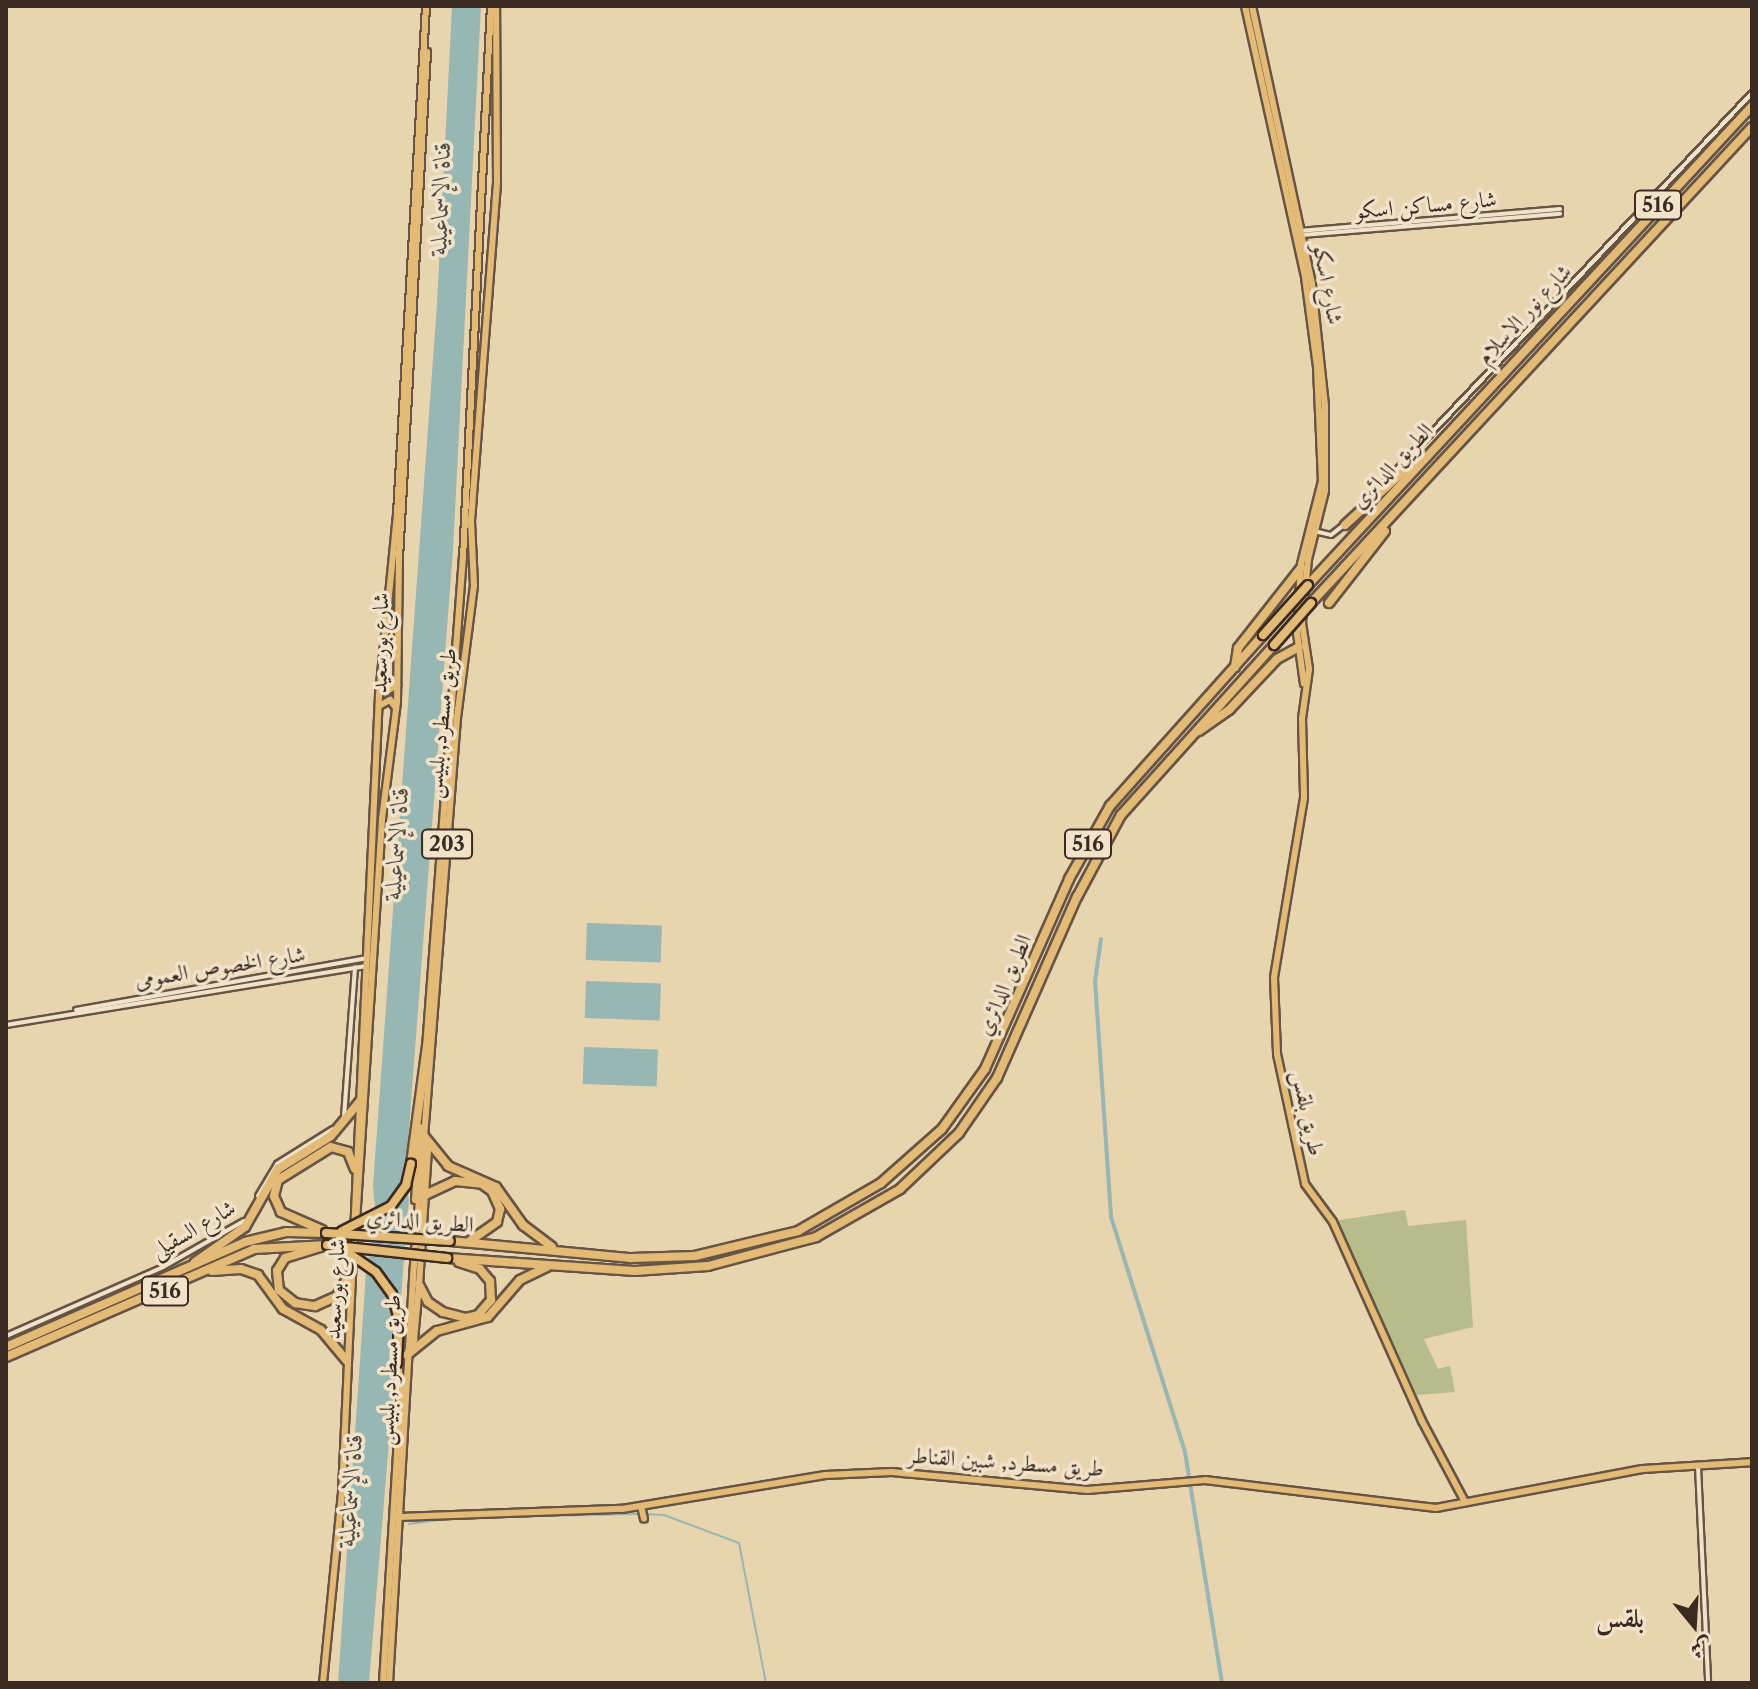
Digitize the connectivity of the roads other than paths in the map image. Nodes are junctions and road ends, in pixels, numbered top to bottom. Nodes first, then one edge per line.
1 (428, 6) edge
2 (494, 6) edge
3 (1245, 6) edge
4 (1252, 6) edge
5 (1752, 93) edge
6 (1752, 106) edge
7 (1752, 127) edge
8 (496, 171) junction
9 (484, 182) junction
10 (495, 199) junction
11 (483, 211) junction
12 (1560, 212) dead end
13 (1298, 234) junction
14 (1432, 449) junction
15 (1401, 507) junction
16 (1345, 525) junction
17 (1313, 530) junction
18 (1304, 569) junction
19 (461, 584) junction
20 (474, 585) junction
21 (1329, 603) dead end
22 (1299, 647) junction
23 (1235, 667) junction
24 (380, 683) junction
25 (397, 685) junction
26 (1305, 695) junction
27 (379, 707) junction
28 (396, 708) junction
29 (1194, 733) junction
30 (369, 957) junction
31 (355, 967) junction
32 (369, 967) junction
33 (76, 1010) junction
34 (6, 1025) edge
35 (427, 1045) junction
36 (361, 1100) junction
37 (424, 1139) junction
38 (355, 1169) junction
39 (425, 1195) junction
40 (357, 1196) junction
41 (326, 1233) junction
42 (338, 1233) junction
43 (462, 1242) junction
44 (332, 1245) junction
45 (556, 1249) junction
46 (447, 1258) junction
47 (194, 1265) junction
48 (559, 1265) junction
49 (204, 1272) junction
50 (349, 1275) junction
51 (419, 1285) junction
52 (6, 1336) edge
53 (6, 1347) edge
54 (408, 1353) junction
55 (6, 1357) edge
56 (347, 1361) junction
57 (401, 1395) junction
58 (1752, 1462) edge
59 (1698, 1467) junction
60 (1465, 1502) junction
61 (399, 1517) junction
62 (323, 1683) edge
63 (386, 1683) edge
64 (1708, 1683) edge

1 - 24 main road, شارع بورسعيد
1 - 25 main road, شارع بورسعيد
2 - 8 main road, طريق مسطرد, بلبيس / 203
2 - 9 main road, طريق مسطرد, بلبيس / 203
3 - 13 main road, شارع اسكو
4 - 13 main road, شارع اسكو
5 - 16 street, شارع نور الاسلام
6 - 14 highway, الطريق الدائري / 516
7 - 15 highway, الطريق الدائري / 516
8 - 9 main road
8 - 10 main road, طريق مسطرد, بلبيس / 203
9 - 11 main road, طريق مسطرد, بلبيس / 203
10 - 11 main road
10 - 20 main road, طريق مسطرد, بلبيس / 203
11 - 19 main road, طريق مسطرد, بلبيس / 203
12 - 13 street, شارع مساكن اسكو
13 - 17 main road, شارع اسكو
14 - 16 highway
14 - 23 highway, الطريق الدائري / 516, bridge
15 - 21 highway
15 - 29 highway, الطريق الدائري / 516, bridge
16 - 17 street
17 - 18 main road, شارع اسكو
18 - 22 main road
18 - 23 highway
18 - 26 main road
19 - 20 main road
19 - 35 main road, طريق مسطرد, بلبيس / 203
20 - 37 main road, طريق مسطرد, بلبيس / 203
22 - 26 main road
22 - 29 highway
23 - 45 highway, الطريق الدائري / 516
24 - 25 main road
24 - 27 main road, شارع بورسعيد
25 - 28 main road, شارع بورسعيد
26 - 60 main road, طريق بلقس
27 - 28 main road
27 - 30 main road, شارع بورسعيد
28 - 40 main road, شارع بورسعيد
29 - 48 highway, الطريق الدائري / 516
30 - 32 main road, شارع بورسعيد
30 - 33 street, شارع الخصوص العمومى
31 - 32 street, شارع الخصوص العمومى
31 - 33 street, شارع الخصوص العمومى
31 - 52 street, شارع السقيلى
32 - 36 main road, شارع بورسعيد
33 - 34 street, شارع الخصوص العمومى
35 - 42 highway, bridge
35 - 57 main road, طريق مسطرد, بلبيس / 203
36 - 38 main road, شارع بورسعيد
36 - 47 highway
37 - 39 main road
37 - 45 highway
37 - 54 main road, طريق مسطرد, بلبيس / 203
38 - 40 main road, شارع بورسعيد
38 - 41 highway
39 - 43 highway
39 - 51 main road
40 - 50 main road, شارع بورسعيد
40 - 56 main road, شارع بورسعيد
41 - 42 highway, الطريق الدائري / 516, bridge
41 - 47 highway, الطريق الدائري / 516
42 - 43 highway, الطريق الدائري / 516, bridge
43 - 45 highway, الطريق الدائري / 516
44 - 46 highway, الطريق الدائري / 516, bridge
44 - 49 highway, الطريق الدائري / 516
44 - 50 highway
44 - 57 highway, bridge
46 - 48 highway, الطريق الدائري / 516
46 - 51 highway
47 - 53 highway, الطريق الدائري / 516
48 - 54 highway
49 - 55 highway, الطريق الدائري / 516
49 - 56 highway
50 - 56 main road, شارع بورسعيد
51 - 54 main road
54 - 61 main road, طريق مسطرد, بلبيس / 203
56 - 62 main road
57 - 63 main road, طريق مسطرد, بلبيس / 203
58 - 59 main road, طريق مسطرد, شبين القناطر
59 - 60 main road, طريق مسطرد, شبين القناطر
59 - 64 street
60 - 61 main road, طريق مسطرد, شبين القناطر
61 - 63 main road, طريق مسطرد, بلبيس / 203

